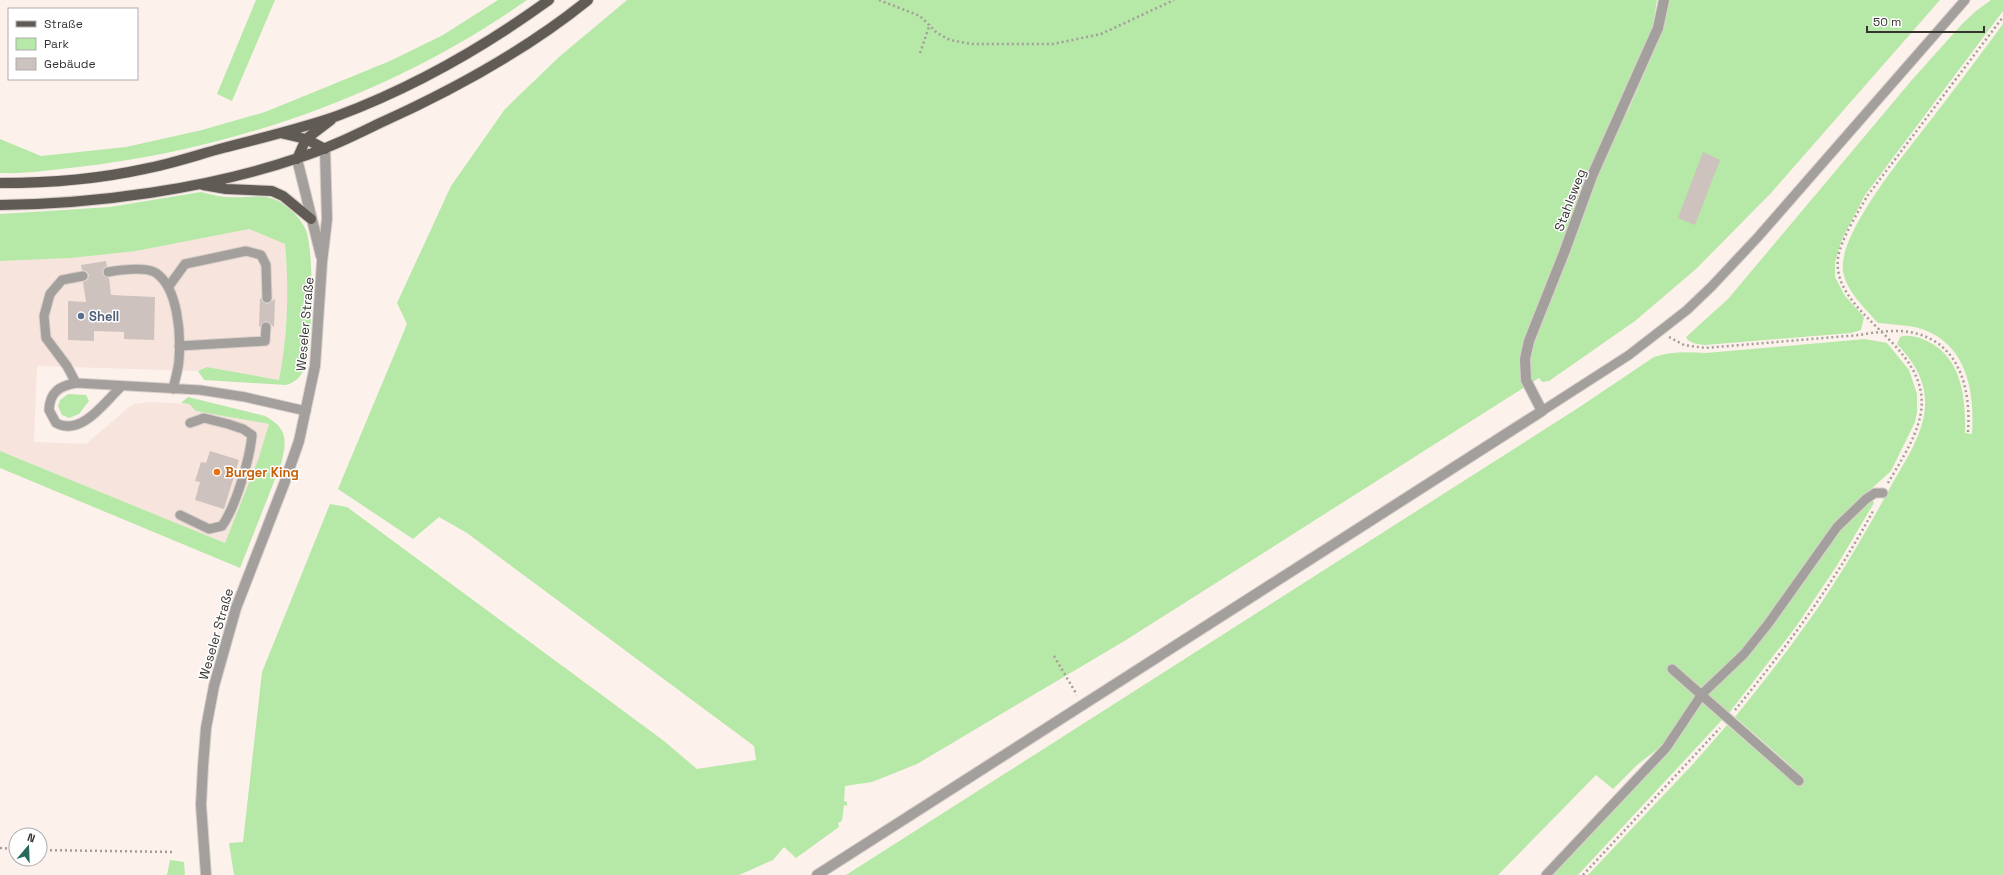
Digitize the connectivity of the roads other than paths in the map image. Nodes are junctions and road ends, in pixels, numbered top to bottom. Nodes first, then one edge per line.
1 (548, 0) edge
2 (588, 0) edge
3 (1664, 0) edge
4 (1965, 0) edge
5 (335, 116) junction
6 (280, 133) junction
7 (306, 139) junction
8 (325, 149) junction
9 (297, 159) junction
10 (0, 183) edge
11 (199, 184) junction
12 (0, 205) edge
13 (311, 219) junction
14 (322, 262) junction
15 (108, 272) dead end
16 (83, 276) dead end
17 (169, 286) junction
18 (267, 298) dead end
19 (266, 327) dead end
20 (179, 346) junction
21 (76, 383) junction
22 (122, 386) junction
23 (173, 388) junction
24 (306, 411) junction
25 (1542, 411) junction
26 (190, 423) dead end
27 (1883, 493) dead end
28 (180, 515) dead end
29 (1672, 669) dead end
30 (1702, 694) junction
31 (1799, 781) dead end
32 (206, 875) edge
33 (817, 875) edge
34 (1546, 875) edge

1 - 5 main road
2 - 8 main road
3 - 25 street, Stahlsweg
4 - 25 lane
5 - 6 main road
5 - 7 main road
6 - 7 main road
6 - 10 main road
7 - 8 main road
7 - 9 main road
8 - 9 main road
8 - 14 street, Weseler Straße
9 - 11 main road
9 - 13 street, Weseler Straße
11 - 12 main road
11 - 13 main road
13 - 14 street, Weseler Straße
14 - 24 street, Weseler Straße
15 - 17 lane
16 - 21 lane
17 - 18 lane
17 - 20 lane
19 - 20 lane
20 - 23 lane
21 - 22 lane
21 - 22 lane
22 - 23 lane
23 - 24 lane
24 - 32 street, Weseler Straße
25 - 33 street
26 - 28 lane
27 - 30 lane
29 - 30 lane
30 - 31 lane
30 - 34 lane

